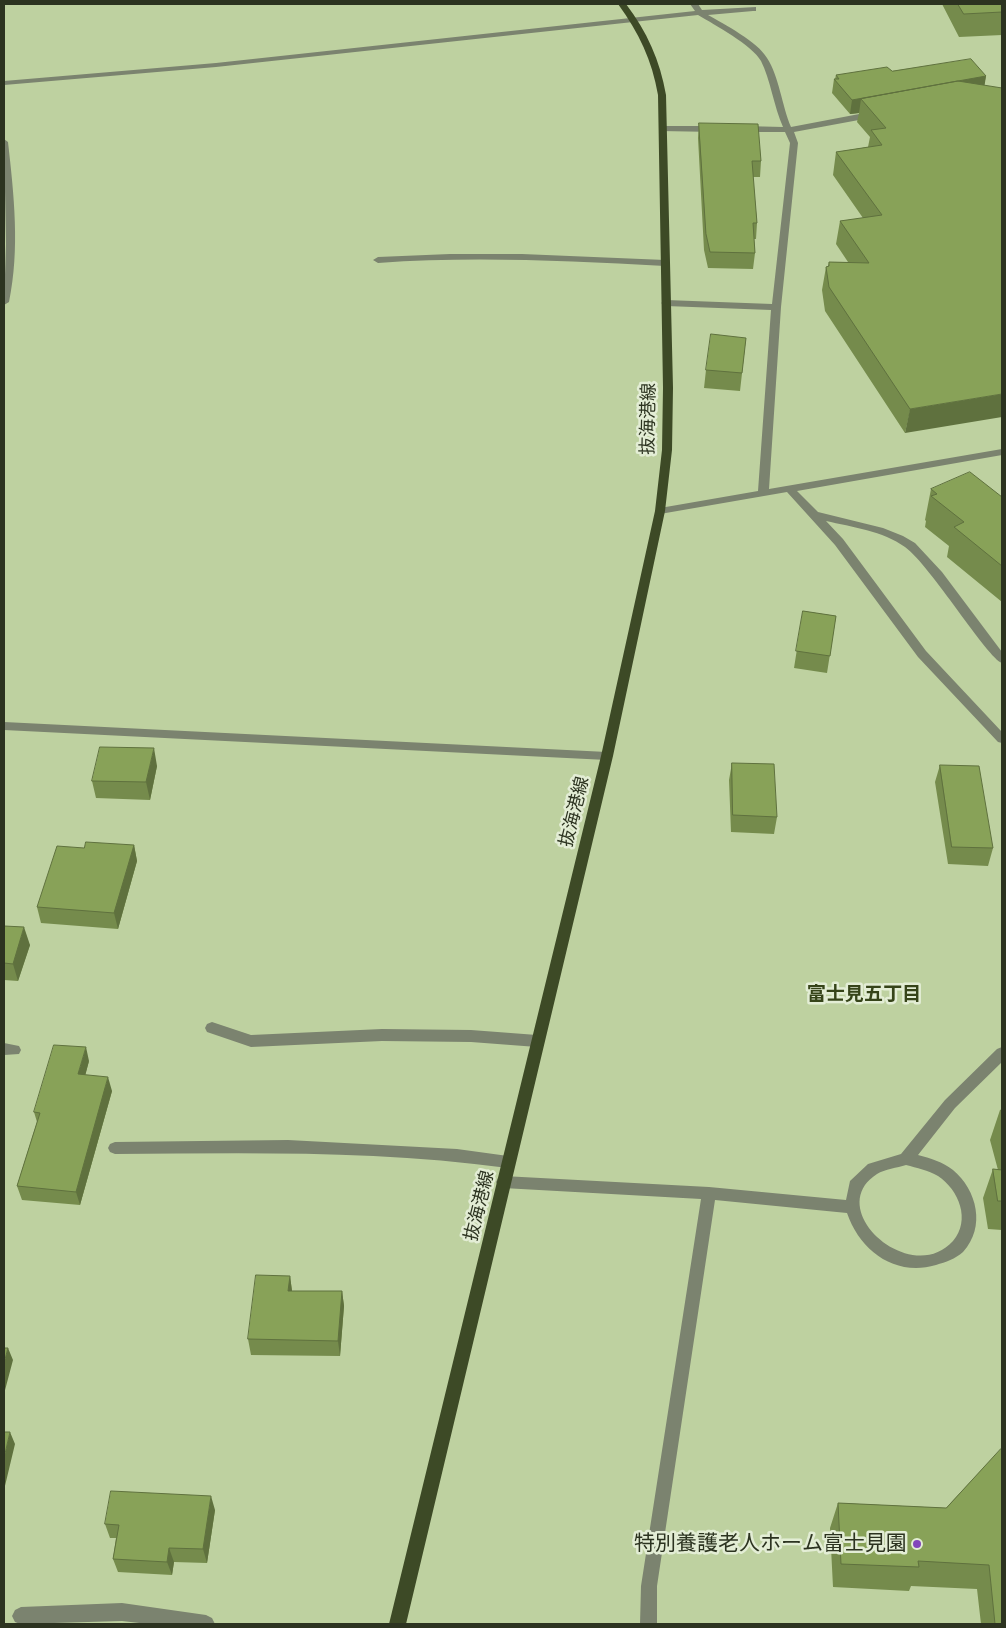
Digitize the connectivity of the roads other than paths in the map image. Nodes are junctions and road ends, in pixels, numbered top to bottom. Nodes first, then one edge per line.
1 (623, 4) edge
2 (694, 4) edge
3 (753, 9) dead end
4 (700, 13) junction
5 (634, 20) junction
6 (4, 83) edge
7 (881, 113) edge
8 (663, 129) junction
9 (722, 129) edge
10 (732, 129) edge
11 (790, 130) junction
12 (4, 142) edge
13 (378, 260) dead end
14 (665, 263) junction
15 (4, 302) edge
16 (666, 303) junction
17 (776, 307) junction
18 (1002, 452) edge
19 (789, 488) junction
20 (763, 493) junction
21 (660, 511) junction
22 (814, 515) junction
23 (1002, 659) edge
24 (4, 726) edge
25 (1002, 739) edge
26 (606, 756) junction
27 (212, 1028) dead end
28 (538, 1041) junction
29 (1002, 1053) edge
30 (115, 1148) dead end
31 (906, 1159) junction
32 (508, 1162) junction
33 (503, 1182) junction
34 (709, 1193) junction
35 (851, 1207) junction
36 (21, 1616) dead end
37 (206, 1624) edge
38 (397, 1624) edge
39 (648, 1624) edge

1 - 5 main road, 抜海港線
2 - 4 street
3 - 4 street
4 - 5 street
4 - 11 street
5 - 6 street
5 - 8 main road, 抜海港線
7 - 11 street
8 - 9 street
8 - 14 main road, 抜海港線
10 - 11 street
11 - 17 street
12 - 15 street
13 - 14 street
14 - 16 main road, 抜海港線
16 - 17 street
16 - 21 main road, 抜海港線
17 - 20 street
18 - 19 street
19 - 20 street
19 - 22 street
20 - 21 street
21 - 26 main road, 抜海港線
22 - 23 street
22 - 25 street
24 - 26 street
26 - 28 main road, 抜海港線
27 - 28 street
28 - 32 main road, 抜海港線
29 - 31 street
30 - 32 street
31 - 35 street
31 - 35 street
32 - 33 main road, 抜海港線
33 - 34 street
33 - 38 main road, 抜海港線
34 - 35 street
34 - 39 street
36 - 37 street

